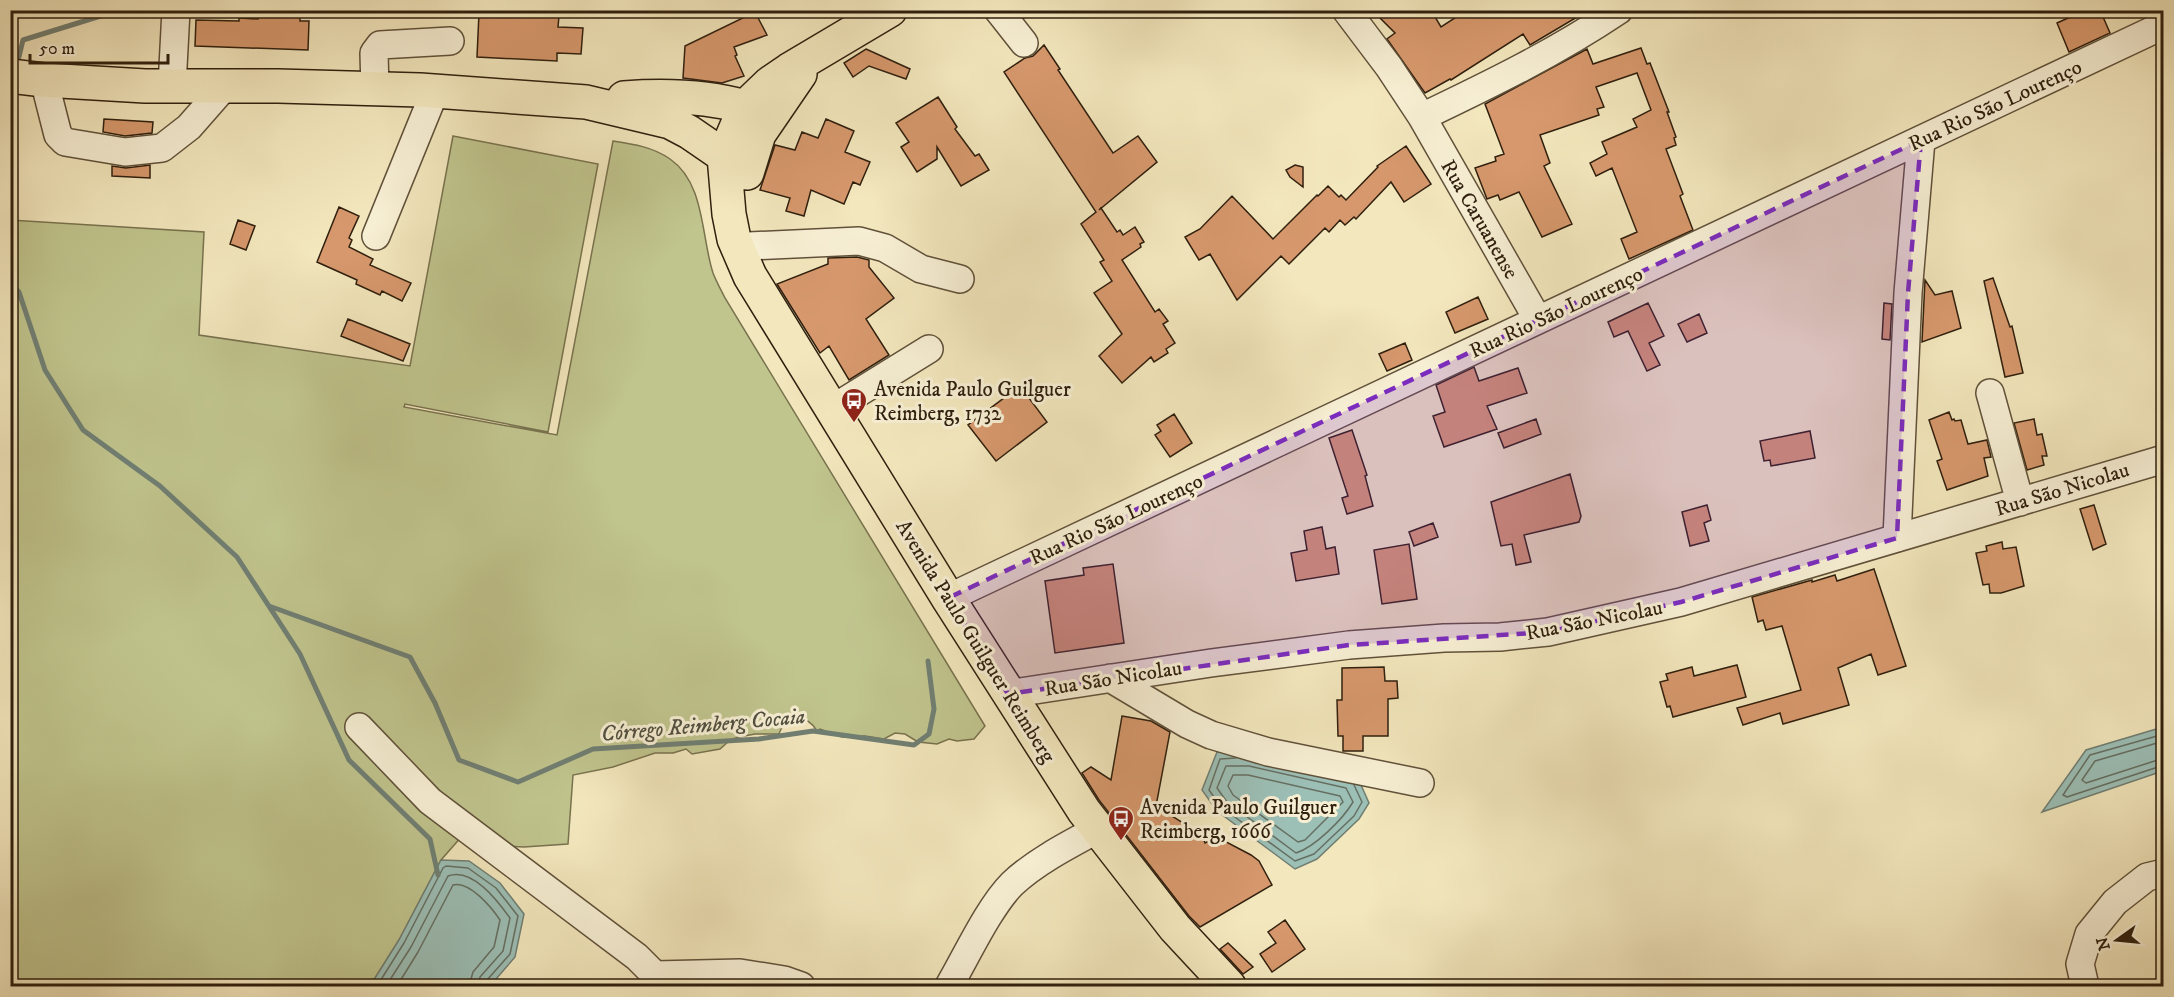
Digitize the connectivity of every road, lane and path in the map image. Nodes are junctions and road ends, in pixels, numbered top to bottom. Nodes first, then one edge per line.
1 (176, 10) edge
2 (890, 10) edge
3 (998, 10) edge
4 (1346, 10) edge
5 (1618, 10) edge
6 (2163, 25) edge
7 (450, 41) dead end
8 (1024, 43) dead end
9 (27, 78) edge
10 (172, 86) junction
11 (225, 86) junction
12 (375, 89) junction
13 (435, 91) junction
14 (586, 102) junction
15 (1422, 117) junction
16 (1921, 140) junction
17 (734, 145) junction
18 (376, 236) dead end
19 (749, 261) junction
20 (960, 279) dead end
21 (1538, 320) junction
22 (928, 349) dead end
23 (1990, 393) dead end
24 (832, 409) junction
25 (2163, 459) edge
26 (2020, 502) junction
27 (1897, 538) junction
28 (948, 598) junction
29 (1110, 678) junction
30 (1008, 694) junction
31 (359, 727) dead end
32 (1420, 783) dead end
33 (1098, 829) junction
34 (2163, 873) edge
35 (649, 981) edge
36 (801, 987) edge
37 (949, 987) edge
38 (1229, 987) edge
39 (2085, 987) edge

1 - 10 street
2 - 17 main road
3 - 8 street
4 - 15 street, Rua Caruanense
5 - 15 street
6 - 16 street, Rua Rio São Lourenço
7 - 12 street
9 - 10 main road
9 - 11 street
10 - 11 main road
11 - 12 main road
12 - 13 main road
13 - 14 main road
13 - 18 street
14 - 17 main road
14 - 17 main road
15 - 21 street, Rua Caruanense
16 - 21 street, Rua Rio São Lourenço
16 - 27 street
17 - 19 main road, Avenida Paulo Guilguer Reimberg
19 - 20 street
19 - 24 main road, Avenida Paulo Guilguer Reimberg
21 - 28 street, Rua Rio São Lourenço
22 - 24 street
23 - 26 street
24 - 28 main road, Avenida Paulo Guilguer Reimberg
25 - 26 street, Rua São Nicolau
26 - 27 street, Rua São Nicolau
27 - 29 street, Rua São Nicolau
28 - 30 main road, Avenida Paulo Guilguer Reimberg
29 - 30 street, Rua São Nicolau
29 - 32 street
30 - 33 main road, Avenida Paulo Guilguer Reimberg
31 - 35 street
33 - 37 street
33 - 38 main road, Avenida Paulo Guilguer Reimberg
34 - 39 street
35 - 36 street

